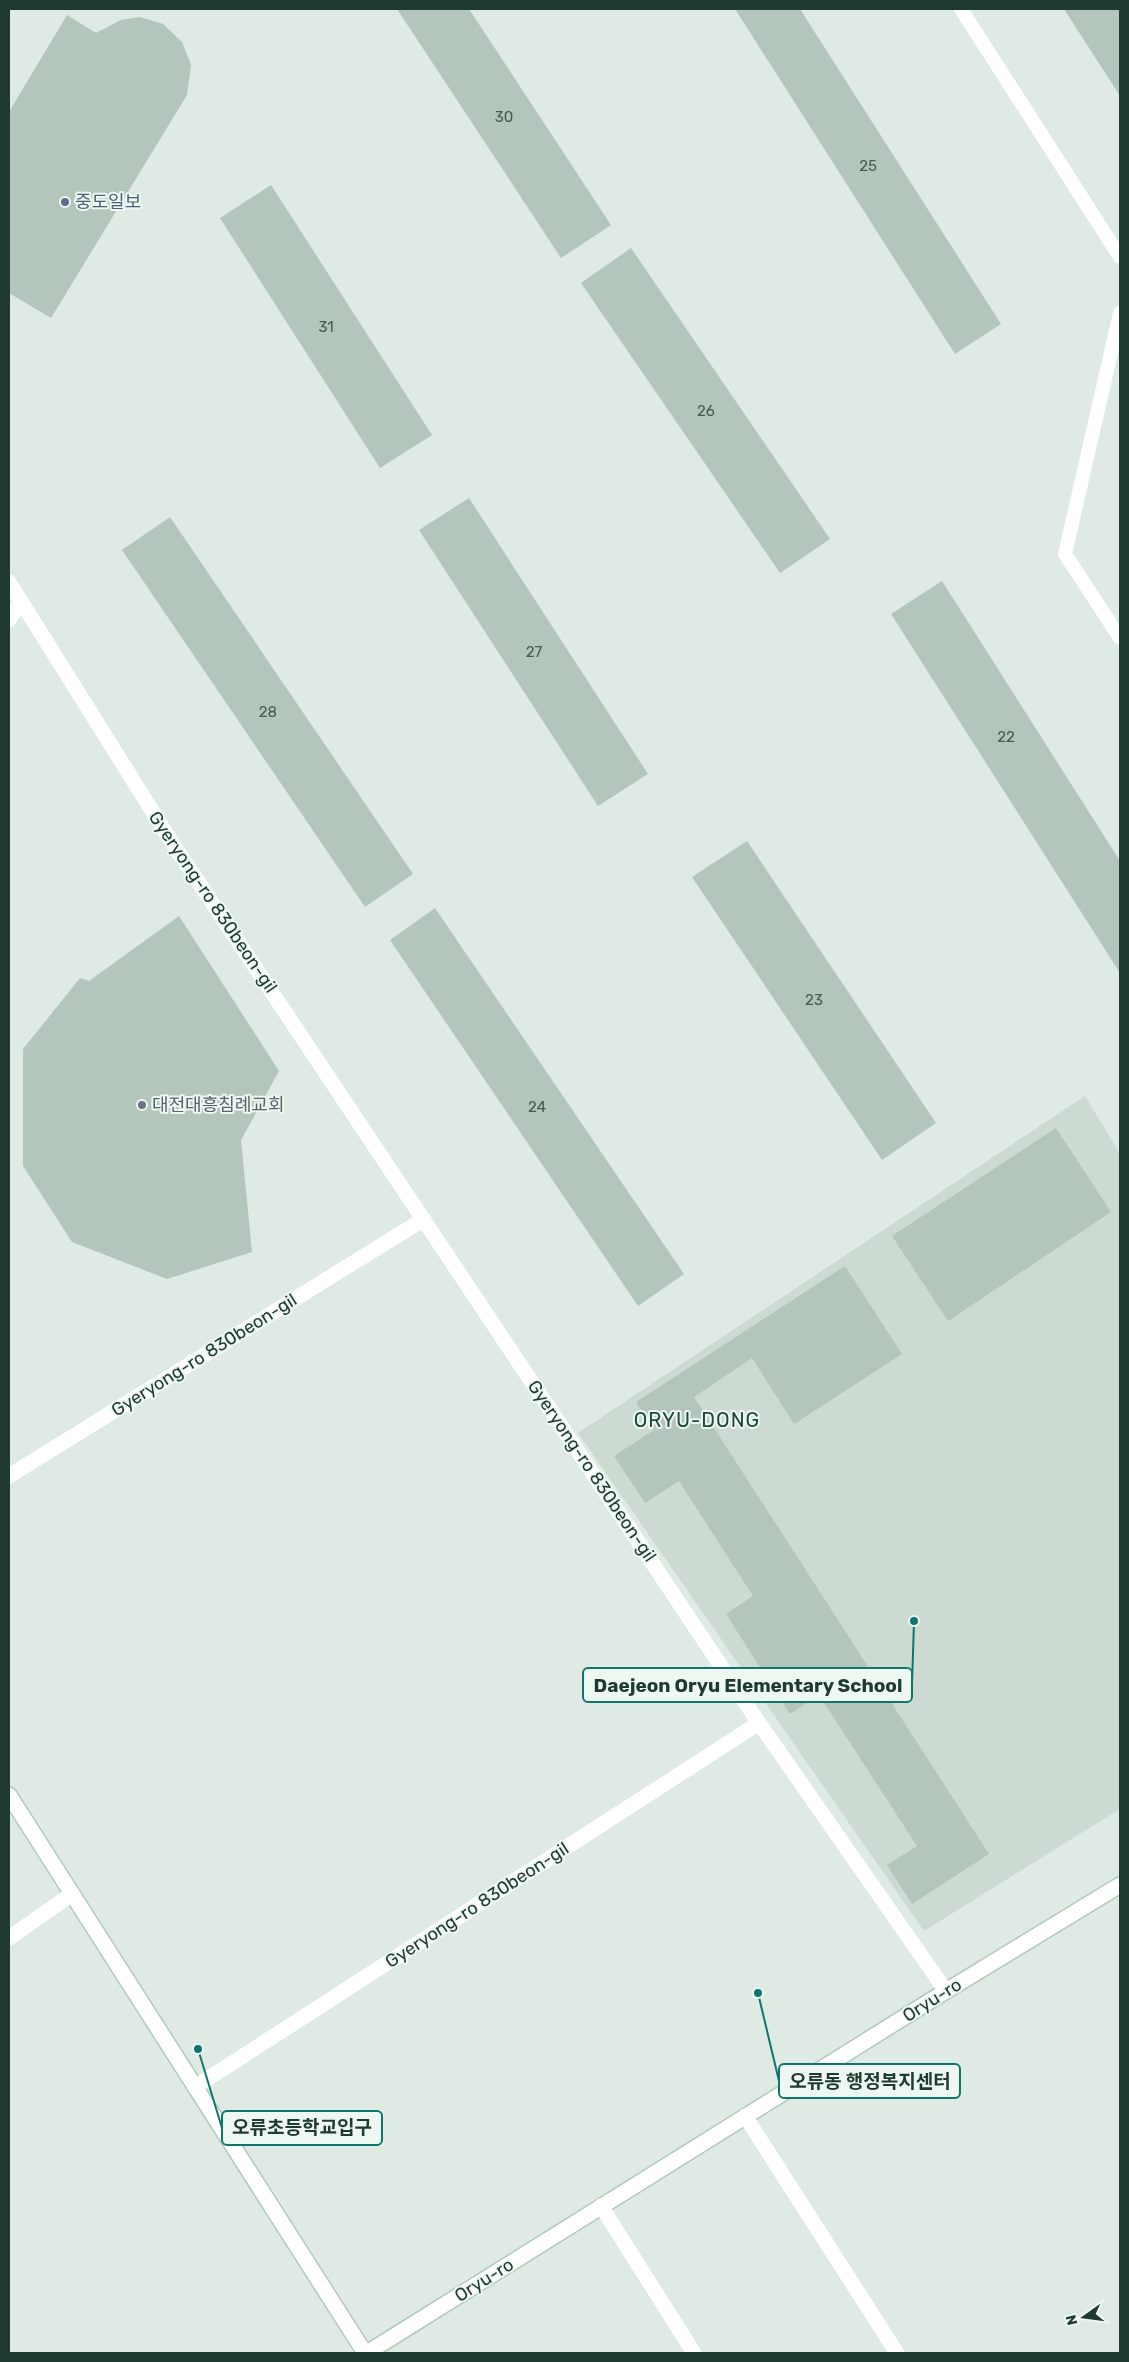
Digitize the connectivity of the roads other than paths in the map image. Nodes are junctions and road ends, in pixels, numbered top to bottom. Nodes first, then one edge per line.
1 (960, 9) edge
2 (1120, 257) edge
3 (1120, 313) edge
4 (9, 582) edge
5 (21, 601) junction
6 (9, 620) edge
7 (1120, 638) edge
8 (424, 1218) junction
9 (9, 1476) edge
10 (759, 1723) junction
11 (9, 1795) edge
12 (1120, 1885) edge
13 (72, 1894) junction
14 (9, 1938) edge
15 (946, 1991) junction
16 (195, 2087) junction
17 (745, 2116) junction
18 (601, 2206) junction
19 (366, 2353) edge
20 (694, 2353) edge
21 (897, 2353) edge

1 - 2 lane
3 - 7 lane
4 - 5 street, Gyeryong-ro 830beon-gil
5 - 6 street
5 - 8 street, Gyeryong-ro 830beon-gil
8 - 9 street, Gyeryong-ro 830beon-gil
8 - 10 street, Gyeryong-ro 830beon-gil
10 - 15 street, Gyeryong-ro 830beon-gil
10 - 16 street, Gyeryong-ro 830beon-gil
11 - 13 street
12 - 15 street, Oryu-ro
13 - 14 street
13 - 16 street
15 - 17 street, Oryu-ro
16 - 19 street
17 - 18 street, Oryu-ro
17 - 21 street
18 - 19 street, Oryu-ro
18 - 20 street

